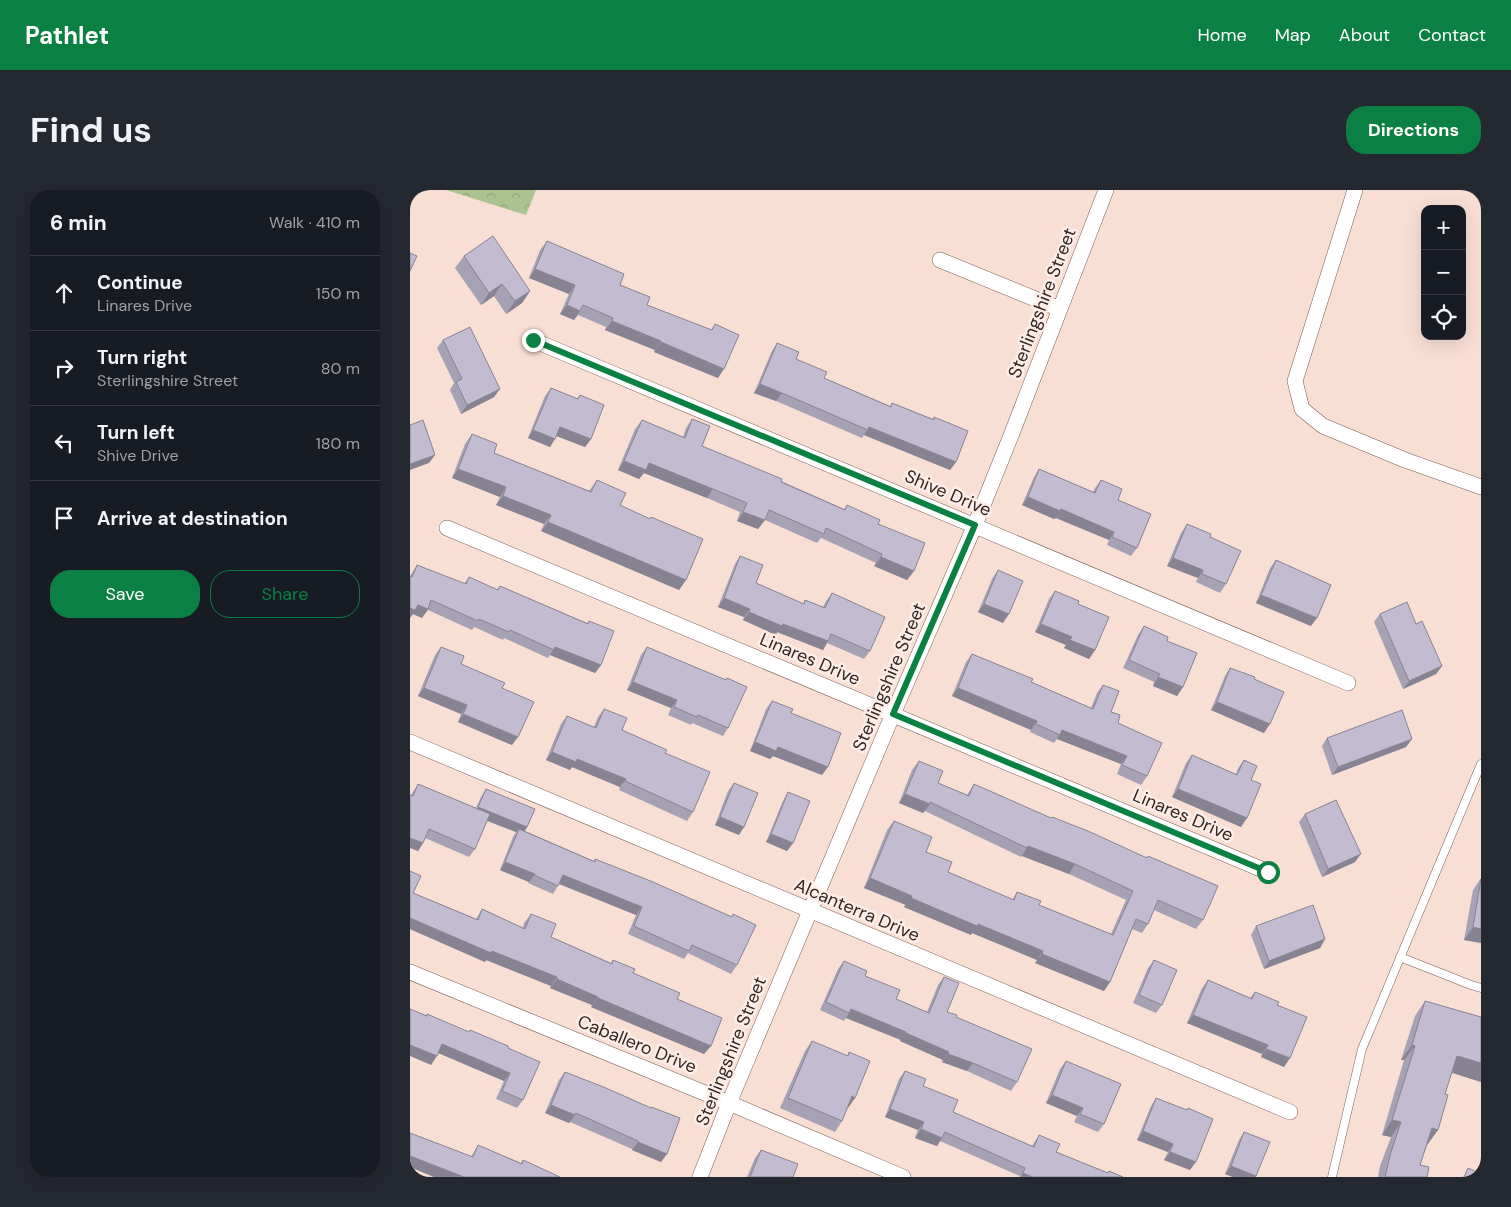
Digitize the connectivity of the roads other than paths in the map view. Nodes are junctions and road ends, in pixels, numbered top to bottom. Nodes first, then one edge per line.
1 (1106, 190) edge
2 (1355, 190) edge
3 (940, 260) dead end
4 (1060, 309) junction
5 (533, 340) dead end
6 (1481, 487) edge
7 (975, 525) junction
8 (447, 528) dead end
9 (1348, 683) dead end
10 (893, 714) junction
11 (410, 742) edge
12 (1481, 764) edge
13 (1268, 872) dead end
14 (810, 910) junction
15 (1400, 957) junction
16 (410, 972) edge
17 (1481, 988) edge
18 (729, 1103) junction
19 (1290, 1112) dead end
20 (700, 1177) edge
21 (904, 1177) edge
22 (1332, 1177) edge

1 - 4 street, Sterlingshire Street
2 - 6 street
3 - 4 street
4 - 7 street, Sterlingshire Street
5 - 7 street, Shive Drive
7 - 9 street, Shive Drive
7 - 10 street, Sterlingshire Street
8 - 10 street, Linares Drive
10 - 13 street, Linares Drive
10 - 14 street, Sterlingshire Street
11 - 14 street, Alcanterra Drive
12 - 15 lane
14 - 18 street, Sterlingshire Street
14 - 19 street, Alcanterra Drive
15 - 17 lane
15 - 22 lane
16 - 18 street, Caballero Drive
18 - 20 street, Sterlingshire Street
18 - 21 street, Caballero Drive

